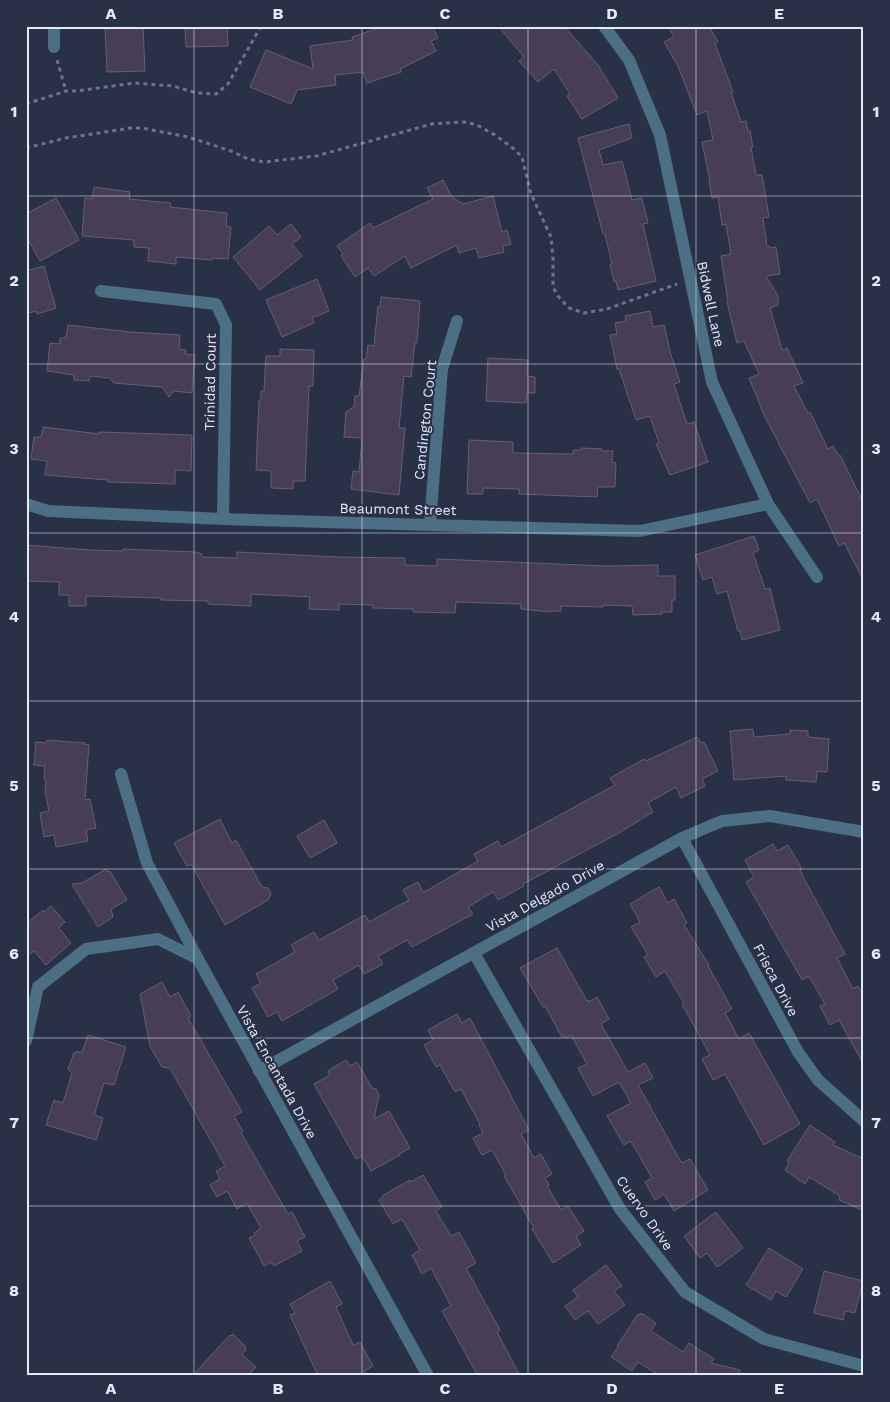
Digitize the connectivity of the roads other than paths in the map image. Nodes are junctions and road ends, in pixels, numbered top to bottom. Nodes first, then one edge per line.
1 (54, 26) edge
2 (604, 26) edge
3 (54, 47) road end
4 (102, 291) dead end
5 (457, 321) dead end
6 (26, 504) edge
7 (768, 504) junction
8 (223, 519) junction
9 (430, 524) junction
10 (817, 577) dead end
11 (121, 774) dead end
12 (864, 832) edge
13 (682, 838) junction
14 (474, 953) junction
15 (198, 958) junction
16 (32, 985) edge
17 (26, 1041) edge
18 (259, 1071) junction
19 (864, 1122) edge
20 (864, 1366) edge
21 (428, 1376) edge

1 - 3 street
2 - 7 street, Bidwell Lane
4 - 8 street, Trinidad Court
5 - 9 street, Candington Court
6 - 8 street, Beaumont Street
7 - 9 street, Beaumont Street
7 - 10 street, Bidwell Lane
8 - 9 street, Beaumont Street
11 - 15 street, Vista Encantada Drive
12 - 13 street, Vista Delgado Drive
13 - 14 street, Vista Delgado Drive
13 - 19 street, Frisca Drive
14 - 18 street, Vista Delgado Drive
14 - 20 street, Cuervo Drive
15 - 16 street
15 - 18 street, Vista Encantada Drive
16 - 17 street
18 - 21 street, Vista Encantada Drive

